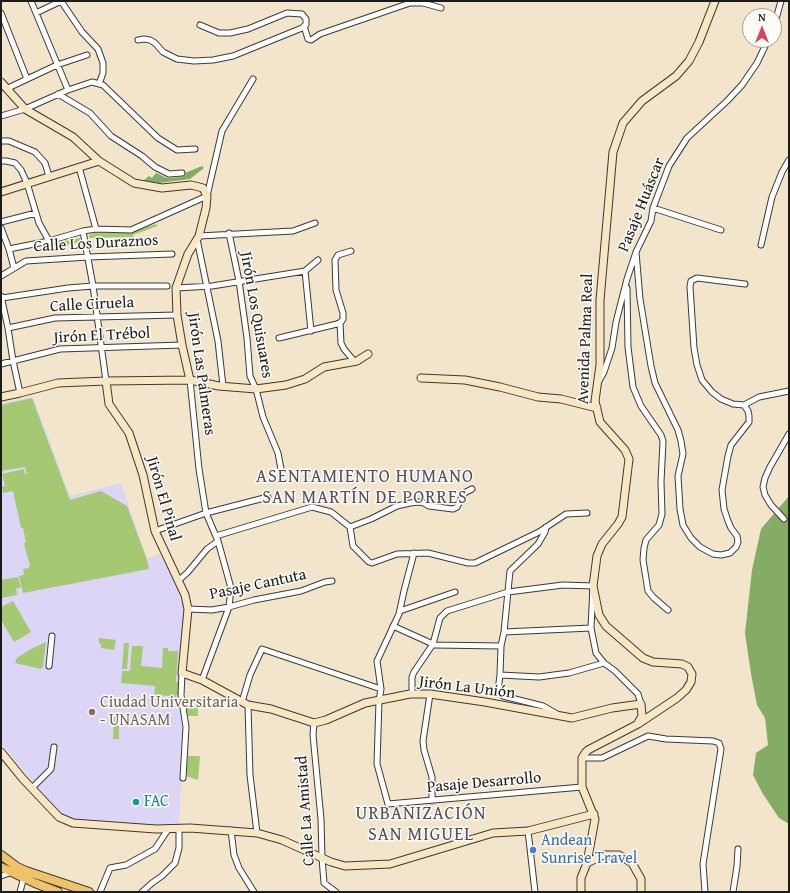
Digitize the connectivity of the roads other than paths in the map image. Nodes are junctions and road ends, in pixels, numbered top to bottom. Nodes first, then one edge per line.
1 (31, 1) edge
2 (61, 1) edge
3 (715, 1) edge
4 (441, 8) dead end
5 (36, 12) junction
6 (1, 13) edge
7 (200, 25) dead end
8 (304, 26) junction
9 (138, 40) dead end
10 (764, 48) edge
11 (86, 55) dead end
12 (57, 65) junction
13 (27, 79) junction
14 (253, 79) dead end
15 (1, 82) edge
16 (99, 84) junction
17 (6, 89) junction
18 (68, 90) junction
19 (58, 94) junction
20 (24, 109) junction
21 (1, 116) edge
22 (1, 142) edge
23 (195, 149) dead end
24 (789, 160) edge
25 (1, 161) edge
26 (99, 161) junction
27 (79, 167) junction
28 (182, 173) dead end
29 (49, 176) junction
30 (27, 183) junction
31 (1, 192) edge
32 (208, 196) junction
33 (653, 208) junction
34 (36, 213) junction
35 (1, 222) edge
36 (314, 222) dead end
37 (1, 228) edge
38 (96, 229) junction
39 (721, 230) dead end
40 (83, 231) junction
41 (229, 234) junction
42 (198, 237) junction
43 (49, 241) junction
44 (761, 245) dead end
45 (9, 249) junction
46 (351, 251) dead end
47 (636, 252) junction
48 (172, 254) dead end
49 (88, 257) junction
50 (318, 260) dead end
51 (14, 268) junction
52 (305, 271) junction
53 (1, 276) edge
54 (627, 279) junction
55 (239, 281) junction
56 (746, 284) dead end
57 (93, 286) junction
58 (167, 286) dead end
59 (207, 287) junction
60 (176, 288) junction
61 (1, 296) edge
62 (177, 315) junction
63 (98, 316) junction
64 (340, 323) junction
65 (8, 328) junction
66 (311, 331) junction
67 (279, 338) dead end
68 (182, 345) junction
69 (103, 349) junction
70 (368, 354) dead end
71 (13, 361) junction
72 (355, 362) junction
73 (1, 364) edge
74 (421, 378) dead end
75 (190, 380) junction
76 (106, 381) junction
77 (597, 384) junction
78 (223, 386) junction
79 (256, 389) junction
80 (789, 390) edge
81 (20, 393) junction
82 (1, 397) edge
83 (744, 405) junction
84 (597, 408) junction
85 (789, 434) edge
86 (281, 469) dead end
87 (472, 489) dead end
88 (268, 497) dead end
89 (206, 513) junction
90 (587, 513) dead end
91 (784, 519) dead end
92 (350, 527) junction
93 (546, 527) junction
94 (155, 531) junction
95 (217, 539) junction
96 (414, 553) junction
97 (178, 581) junction
98 (332, 581) dead end
99 (593, 586) junction
100 (454, 592) dead end
101 (508, 592) junction
102 (229, 607) junction
103 (188, 609) junction
104 (400, 610) junction
105 (668, 610) dead end
106 (393, 626) junction
107 (591, 628) junction
108 (504, 632) junction
109 (52, 636) dead end
110 (432, 644) junction
111 (501, 646) junction
112 (604, 664) junction
113 (49, 666) dead end
114 (182, 673) junction
115 (500, 675) junction
116 (202, 680) junction
117 (381, 689) junction
118 (412, 694) junction
119 (430, 694) junction
120 (379, 701) junction
121 (245, 704) junction
122 (641, 704) junction
123 (561, 716) junction
124 (314, 723) junction
125 (638, 724) junction
126 (54, 747) dead end
127 (1, 752) edge
128 (582, 758) junction
129 (183, 778) dead end
130 (582, 787) junction
131 (32, 788) junction
132 (432, 801) junction
133 (594, 814) junction
134 (169, 828) junction
135 (179, 828) junction
136 (231, 830) junction
137 (528, 831) junction
138 (257, 833) junction
139 (738, 849) dead end
140 (1, 856) edge
141 (322, 858) junction
142 (587, 863) junction
143 (1, 867) edge
144 (14, 870) junction
145 (25, 874) junction
146 (1, 876) edge
147 (84, 891) edge
148 (20, 892) edge
149 (58, 892) edge
150 (100, 892) edge
151 (142, 892) edge
152 (254, 892) edge
153 (336, 892) edge
154 (535, 892) edge
155 (581, 892) edge
156 (641, 892) edge
157 (705, 892) edge
158 (733, 892) edge

1 - 5 street
2 - 5 street
2 - 16 street
3 - 77 main road, Avenida Palma Real
4 - 8 street
5 - 12 street
6 - 13 street
7 - 8 street
8 - 9 street
10 - 33 street, Pasaje Huáscar
11 - 12 street
12 - 13 street
12 - 18 street
13 - 17 street
14 - 32 street, Jirón Las Palmeras
15 - 17 main road
16 - 18 street
16 - 23 street
17 - 20 main road
18 - 19 street
19 - 20 street
19 - 28 street
20 - 21 street
20 - 26 main road
22 - 29 street
24 - 44 street
25 - 30 street
26 - 27 main road
26 - 32 main road
27 - 29 main road
27 - 38 street
29 - 30 main road
30 - 31 main road
30 - 34 street
32 - 38 street
32 - 42 main road, Jirón Las Palmeras
33 - 39 street
33 - 47 street, Pasaje Huáscar
34 - 35 street
34 - 43 street
36 - 41 street
37 - 45 street
38 - 40 street
40 - 43 street
40 - 49 street, Jirón El Pinal
41 - 42 street
41 - 55 street, Jirón Los Quisuares
42 - 59 street
42 - 60 main road, Jirón Las Palmeras
43 - 45 street
45 - 51 street
46 - 64 street
47 - 54 street, Pasaje Huáscar
47 - 83 street
48 - 49 street, Calle Los Duraznos
49 - 51 street, Calle Los Duraznos
49 - 57 street, Jirón El Pinal
50 - 52 street
51 - 53 street, Calle Los Duraznos
52 - 55 street
52 - 66 street
54 - 77 street, Pasaje Huáscar
54 - 105 street
55 - 59 street
55 - 79 street, Jirón Los Quisuares
56 - 83 street
57 - 58 street
57 - 61 street
57 - 63 street, Jirón El Pinal
59 - 60 street
59 - 78 street
60 - 62 main road, Jirón Las Palmeras
61 - 65 street
62 - 63 street, Calle Ciruela
62 - 68 main road, Jirón Las Palmeras
63 - 65 street, Calle Ciruela
63 - 69 street, Jirón El Pinal
64 - 66 street
64 - 72 street
65 - 71 street
66 - 67 street
68 - 69 street, Jirón El Trébol
68 - 75 main road, Jirón Las Palmeras
69 - 71 street, Jirón El Trébol
69 - 76 street, Jirón El Pinal
70 - 72 main road
71 - 73 street, Jirón El Trébol
71 - 81 street
72 - 79 main road
74 - 84 main road
75 - 76 main road
75 - 78 main road
75 - 89 street, Jirón Las Palmeras
76 - 81 main road
76 - 94 main road, Jirón El Pinal
77 - 84 main road, Avenida Palma Real
78 - 79 main road
79 - 86 street, Jirón Los Quisuares
80 - 83 street
81 - 82 main road
84 - 99 main road, Avenida Palma Real
85 - 91 street
87 - 92 street
88 - 89 street
89 - 94 street
89 - 95 street, Jirón Las Palmeras
90 - 93 street
92 - 95 street
92 - 96 street
93 - 96 street
93 - 101 street
94 - 97 main road, Jirón El Pinal
95 - 97 street
95 - 102 street, Jirón Las Palmeras
96 - 104 street
97 - 103 main road, Jirón El Pinal
98 - 102 street, Pasaje Cantuta
99 - 101 street
99 - 107 street
99 - 125 main road, Avenida Palma Real
100 - 104 street
101 - 108 street
101 - 110 street
102 - 103 street, Pasaje Cantuta
102 - 116 street, Jirón Las Palmeras
103 - 114 main road, Jirón El Pinal
104 - 106 street
106 - 110 street
106 - 117 street
107 - 108 street
107 - 112 street
108 - 111 street
109 - 113 street
110 - 111 street
110 - 118 street
111 - 115 street
112 - 115 street
112 - 122 street
114 - 116 main road
114 - 129 street, Jirón El Pinal
115 - 123 street
116 - 121 main road
117 - 120 street
117 - 121 street
118 - 119 main road, Jirón La Unión
118 - 120 main road, Jirón La Unión
119 - 123 main road, Jirón La Unión
119 - 132 street
120 - 124 main road, Jirón La Unión
120 - 132 street, Pasaje Desarrollo
121 - 124 main road
121 - 138 street
122 - 123 main road, Jirón La Unión
122 - 125 main road
124 - 141 street, Calle La Amistad
125 - 128 main road, Avenida Palma Real
126 - 131 street
127 - 131 main road
128 - 130 main road
128 - 157 street
130 - 132 street, Pasaje Desarrollo
130 - 133 main road
131 - 134 main road
133 - 137 main road
133 - 142 main road
134 - 135 main road
134 - 150 street
135 - 136 main road
135 - 151 street
136 - 138 main road
136 - 152 street
137 - 141 main road
137 - 154 street
138 - 141 main road
139 - 158 street
140 - 144 main road
141 - 153 street, Calle La Amistad
142 - 155 main road
142 - 156 main road
143 - 144 main road
144 - 145 main road
144 - 146 street
145 - 147 main road
145 - 148 street
145 - 149 main road

